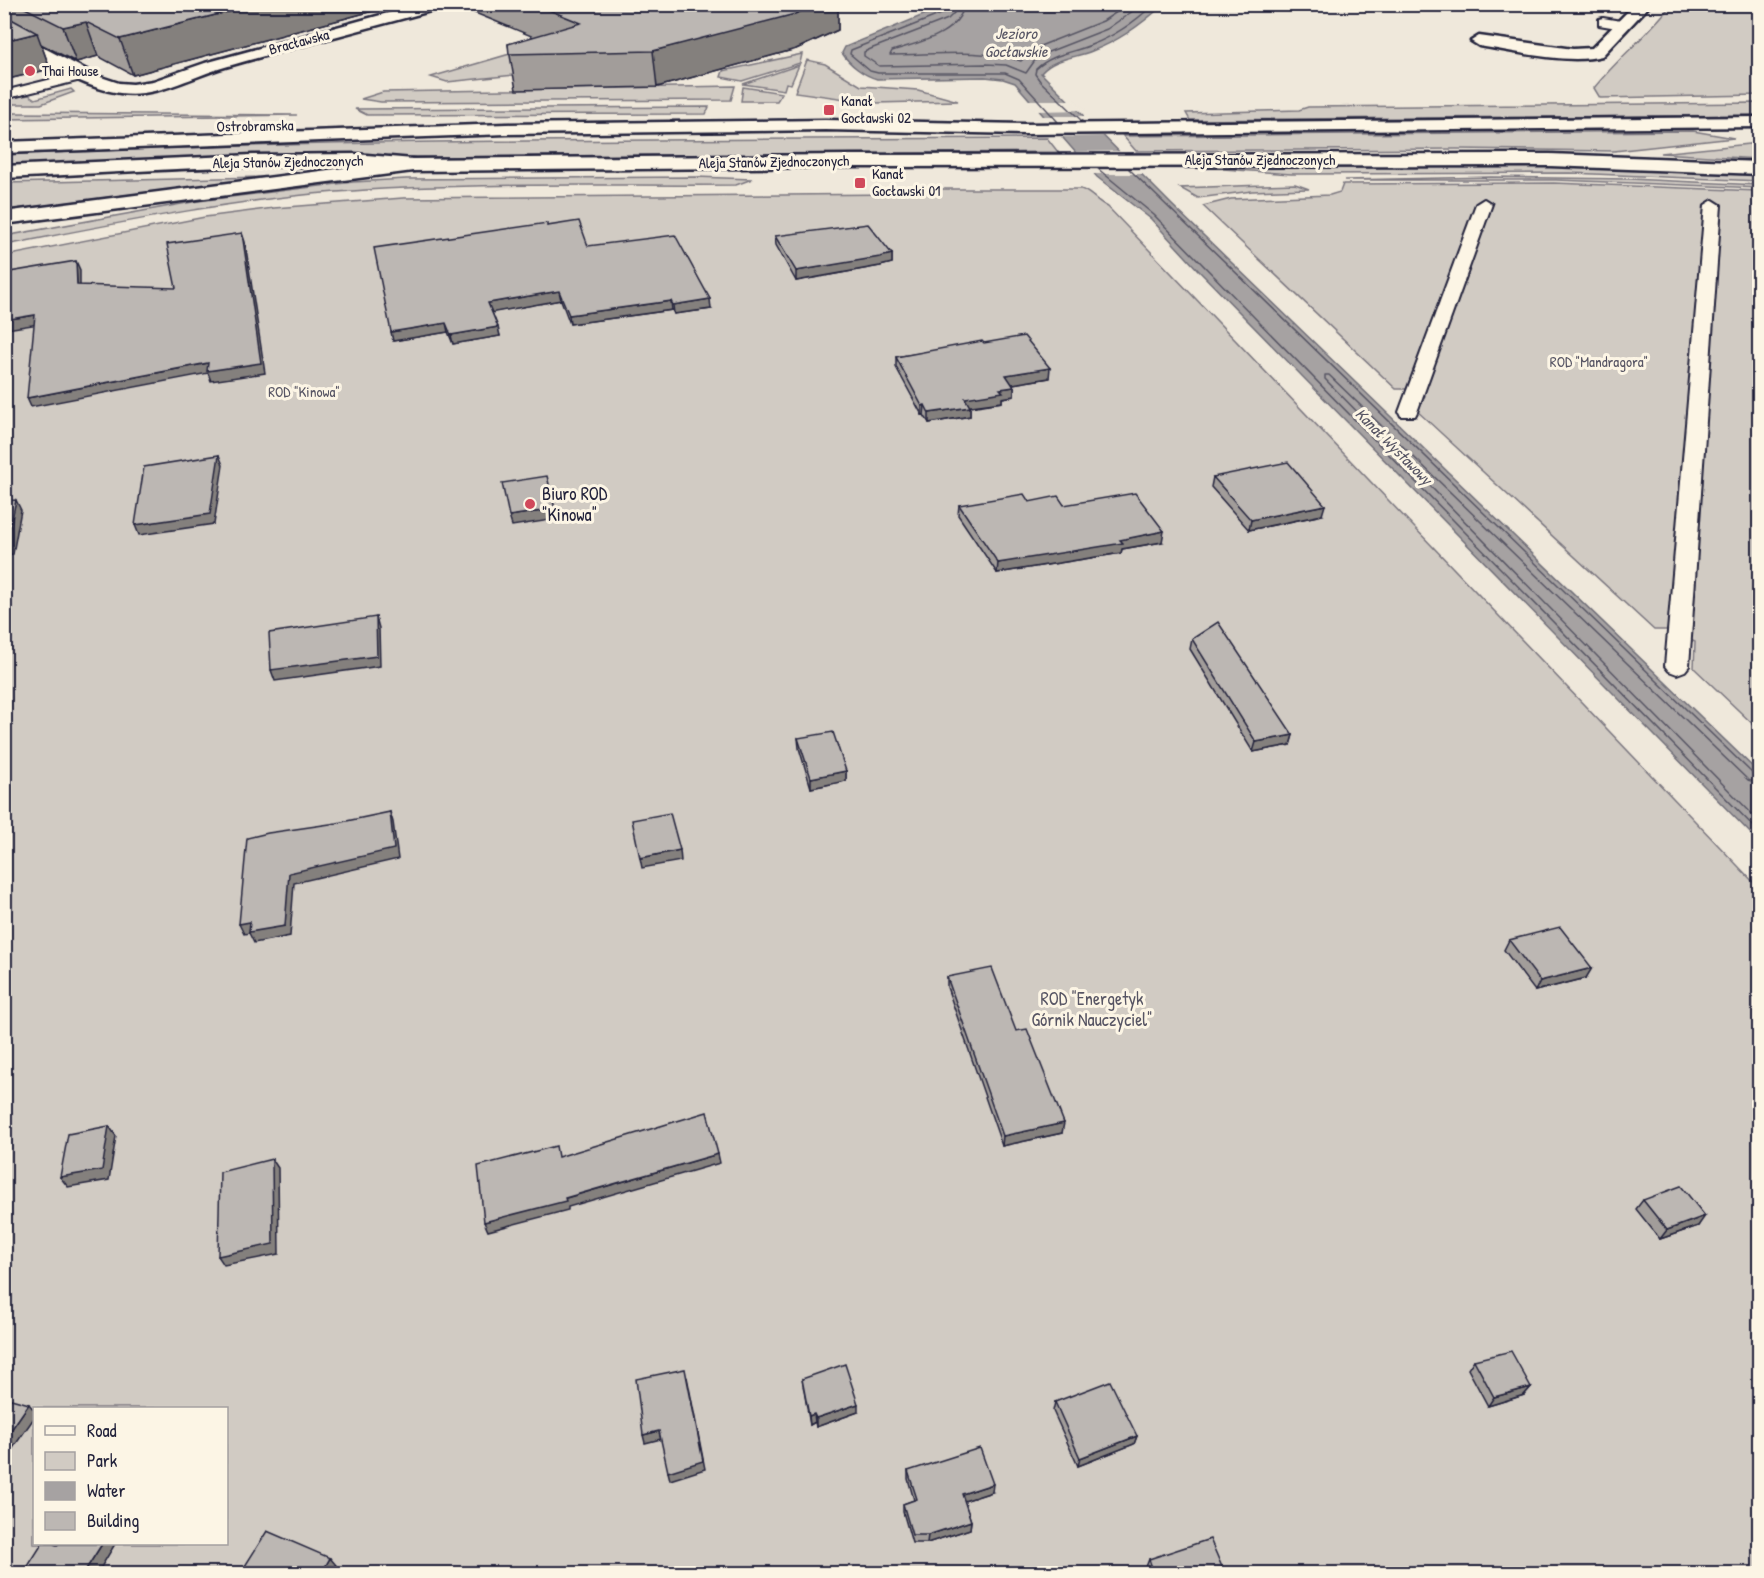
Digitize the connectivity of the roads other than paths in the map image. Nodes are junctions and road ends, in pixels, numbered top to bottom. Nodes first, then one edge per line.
1 (440, 4) edge
2 (1644, 4) edge
3 (1603, 22) dead end
4 (1623, 25) junction
5 (1465, 30) dead end
6 (4, 32) edge
7 (1479, 40) junction
8 (1509, 63) dead end
9 (84, 75) junction
10 (4, 95) edge
11 (1760, 123) edge
12 (506, 129) junction
13 (25, 130) dead end
14 (4, 148) edge
15 (413, 165) junction
16 (1760, 168) edge
17 (4, 172) edge
18 (162, 198) junction
19 (1484, 204) dead end
20 (1713, 205) dead end
21 (4, 218) edge
22 (4, 231) edge
23 (1408, 412) dead end
24 (1677, 666) dead end

1 - 9 main road, Bracławska
2 - 4 main road
3 - 4 lane
4 - 7 main road
5 - 7 main road
6 - 9 main road, Bracławska
7 - 8 main road
9 - 10 lane
11 - 12 main road, Aleja Stanów Zjednoczonych
12 - 13 main road, Ostrobramska
12 - 14 main road, Aleja Stanów Zjednoczonych
15 - 16 main road, Aleja Stanów Zjednoczonych
15 - 17 main road, Aleja Stanów Zjednoczonych
15 - 18 main road
18 - 21 main road
18 - 22 main road
19 - 23 lane
20 - 24 lane

